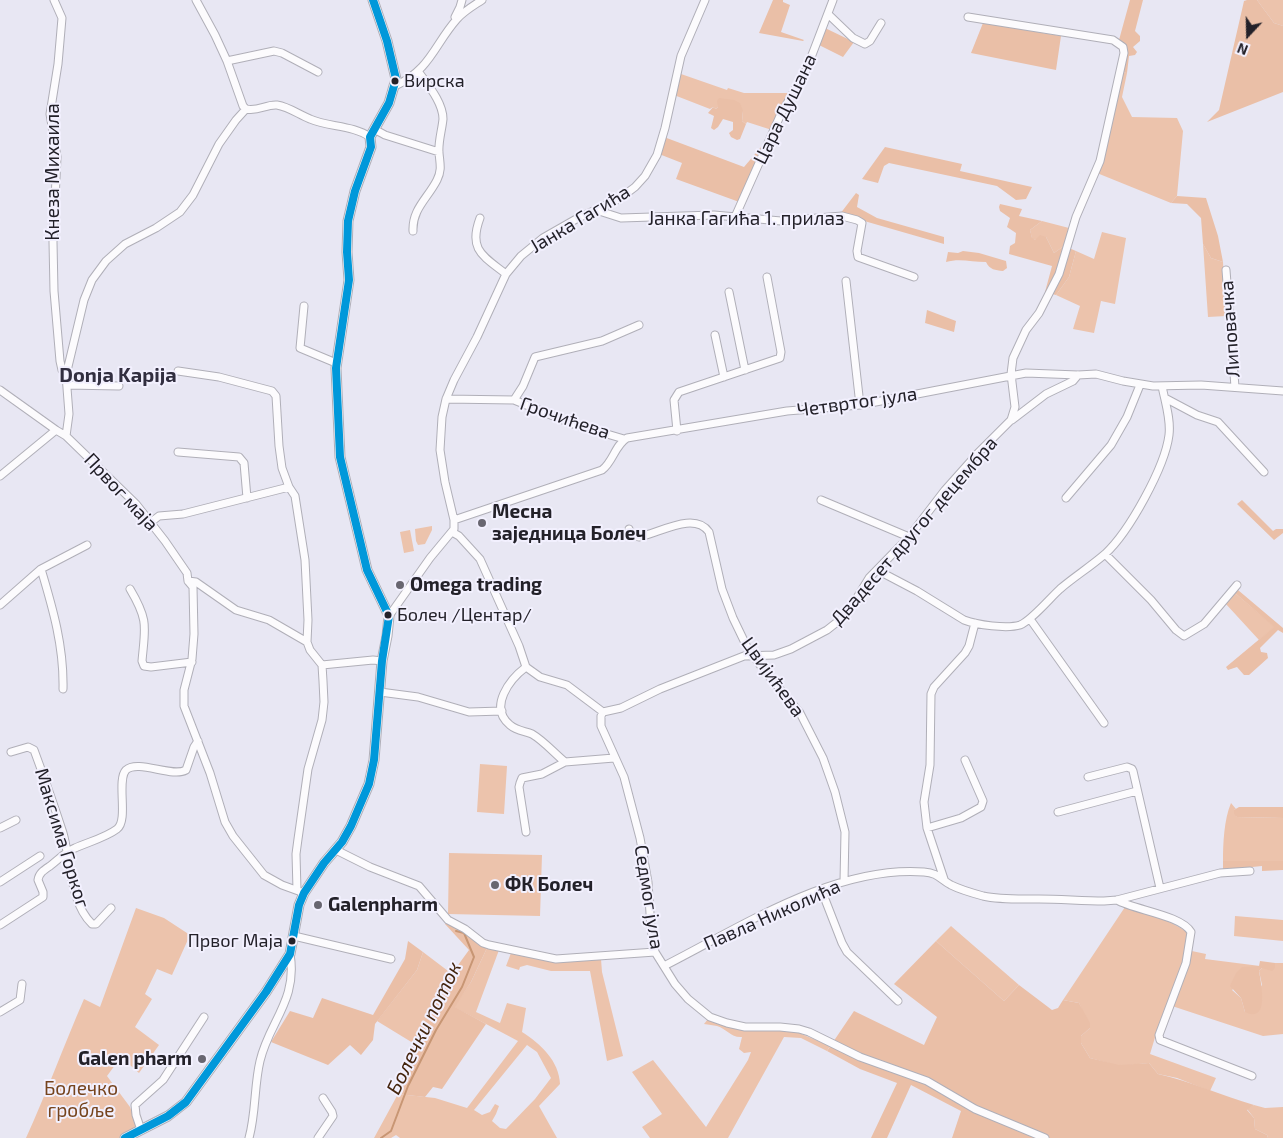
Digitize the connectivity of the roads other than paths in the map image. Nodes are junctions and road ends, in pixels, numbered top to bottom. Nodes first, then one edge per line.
1 (54, 0) edge
2 (196, 0) edge
3 (373, 0) edge
4 (462, 0) edge
5 (482, 0) edge
6 (705, 0) edge
7 (833, 0) edge
8 (828, 14) junction
9 (968, 17) dead end
10 (881, 23) dead end
11 (453, 24) junction
12 (227, 61) junction
13 (418, 71) junction
14 (318, 72) dead end
15 (395, 86) junction
16 (246, 109) junction
17 (372, 133) junction
18 (439, 152) junction
19 (596, 210) junction
20 (735, 217) junction
21 (480, 218) dead end
22 (414, 231) dead end
23 (1226, 270) dead end
24 (506, 274) junction
25 (767, 277) dead end
26 (914, 277) dead end
27 (846, 281) dead end
28 (729, 292) dead end
29 (304, 306) dead end
30 (639, 325) dead end
31 (715, 335) dead end
32 (336, 363) junction
33 (745, 370) junction
34 (178, 371) dead end
35 (1011, 374) junction
36 (66, 375) junction
37 (1078, 375) junction
38 (724, 377) junction
39 (67, 385) junction
40 (1140, 385) junction
41 (119, 386) dead end
42 (1162, 386) junction
43 (1235, 388) junction
44 (0, 390) edge
45 (1283, 391) edge
46 (1165, 398) junction
47 (446, 400) junction
48 (514, 400) junction
49 (860, 405) junction
50 (1011, 420) junction
51 (56, 430) junction
52 (677, 430) junction
53 (66, 436) junction
54 (624, 439) junction
55 (178, 452) dead end
56 (1264, 472) dead end
57 (0, 476) edge
58 (288, 487) junction
59 (247, 498) junction
60 (1066, 498) dead end
61 (821, 500) dead end
62 (454, 520) junction
63 (151, 522) junction
64 (629, 529) dead end
65 (452, 532) junction
66 (908, 537) junction
67 (86, 545) dead end
68 (1105, 554) junction
69 (41, 569) junction
70 (878, 570) junction
71 (188, 581) junction
72 (1237, 585) dead end
73 (130, 589) dead end
74 (0, 604) edge
75 (389, 616) junction
76 (1030, 619) junction
77 (975, 623) junction
78 (307, 642) junction
79 (752, 655) junction
80 (382, 661) junction
81 (192, 662) junction
82 (322, 666) junction
83 (526, 667) junction
84 (63, 688) dead end
85 (380, 692) junction
86 (502, 711) junction
87 (603, 712) junction
88 (1104, 723) dead end
89 (198, 741) junction
90 (11, 752) dead end
91 (614, 758) junction
92 (965, 760) dead end
93 (565, 762) junction
94 (1088, 777) dead end
95 (1138, 791) junction
96 (1058, 812) dead end
97 (16, 820) dead end
98 (0, 828) edge
99 (927, 828) junction
100 (526, 832) dead end
101 (336, 850) junction
102 (68, 852) junction
103 (40, 856) dead end
104 (1250, 871) dead end
105 (944, 879) junction
106 (844, 881) junction
107 (0, 882) edge
108 (1160, 888) junction
109 (821, 889) junction
110 (300, 891) junction
111 (1117, 900) junction
112 (111, 908) dead end
113 (0, 925) edge
114 (294, 936) junction
115 (655, 952) junction
116 (290, 954) junction
117 (391, 958) dead end
118 (664, 966) junction
119 (22, 984) dead end
120 (898, 1000) dead end
121 (0, 1012) edge
122 (204, 1017) dead end
123 (1252, 1076) dead end
124 (323, 1098) dead end
125 (141, 1130) junction
126 (252, 1137) edge
127 (125, 1138) edge
128 (318, 1138) edge
129 (1045, 1138) edge

1 - 36 street, Кнеза Михаила
2 - 12 street
3 - 15 street
4 - 11 street
5 - 11 street
6 - 19 street, Јанка Гагића
7 - 8 street, Цара Душана
8 - 10 street
8 - 20 street, Цара Душана
9 - 35 street, Двадесет другог децембра
11 - 13 street
12 - 14 street
12 - 16 street
13 - 15 street
13 - 18 street
15 - 17 street
16 - 17 street
16 - 36 street
17 - 18 street
17 - 32 street
18 - 22 street
19 - 20 street, Јанка Гагића 1. прилаз
19 - 24 street, Јанка Гагића
20 - 26 street, Јанка Гагића 1. прилаз
21 - 24 street
23 - 43 street, Липовачка
24 - 47 street, Јанка Гагића
25 - 33 street
27 - 49 street
28 - 33 street
29 - 32 street
30 - 48 street
31 - 38 street
32 - 75 street
33 - 38 street
34 - 58 street
35 - 37 street, Четвртог јула
35 - 49 street, Четвртог јула
35 - 50 street, Двадесет другог децембра
36 - 39 street
37 - 40 street, Четвртог јула
37 - 50 street
38 - 52 street
39 - 41 street
39 - 53 street
40 - 42 street, Четвртог јула
40 - 60 street
42 - 43 street, Четвртог јула
42 - 46 street
43 - 45 street, Четвртог јула
44 - 51 street, Првог маја
46 - 56 street
46 - 68 street
47 - 48 street, Грочићева
47 - 62 street, Јанка Гагића
48 - 54 street, Грочићева
49 - 52 street, Четвртог јула
50 - 66 street, Двадесет другог децембра
51 - 53 street, Првог маја
51 - 57 street
52 - 54 street, Четвртог јула
53 - 63 street, Првог маја
54 - 62 street
55 - 59 street
58 - 59 street
58 - 78 street
59 - 63 street
61 - 66 street
62 - 65 street
63 - 71 street, Првог маја
64 - 79 street, Цвијићева
65 - 75 street
65 - 83 street
66 - 70 street, Двадесет другог децембра
67 - 69 street
68 - 72 street
68 - 76 street
69 - 74 street
69 - 84 street
70 - 77 street
70 - 79 street, Двадесет другог децембра
71 - 78 street
71 - 81 street, Првог маја
73 - 81 street
75 - 80 street
76 - 77 street
76 - 88 street
77 - 99 street
78 - 82 street
79 - 87 street, Двадесет другог децембра
79 - 106 street, Цвијићева
80 - 82 street
80 - 85 street
81 - 89 street, Првог маја
82 - 110 street
83 - 86 street
83 - 87 street
85 - 86 street
85 - 101 street
86 - 93 street
87 - 91 street, Седмог јула
89 - 102 street
89 - 110 street, Првог маја
90 - 102 street, Максима Горког
91 - 93 street
91 - 115 street, Седмог јула
92 - 99 street
93 - 100 street
94 - 95 street
95 - 96 street
95 - 108 street
97 - 98 street
99 - 105 street
101 - 110 street
101 - 115 street
102 - 112 street, Максима Горког
102 - 113 street
103 - 107 street
104 - 108 street, Павла Николића
105 - 106 street, Павла Николића
105 - 111 street, Павла Николића
106 - 109 street, Павла Николића
108 - 111 street, Павла Николића
109 - 118 street, Павла Николића
109 - 120 street
110 - 114 street
111 - 123 street, Павла Николића
114 - 116 street
114 - 117 street
115 - 118 street, Седмог јула
116 - 125 street
116 - 126 street
118 - 129 street, Седмог јула
119 - 121 street
122 - 125 street
124 - 128 street
125 - 127 street

